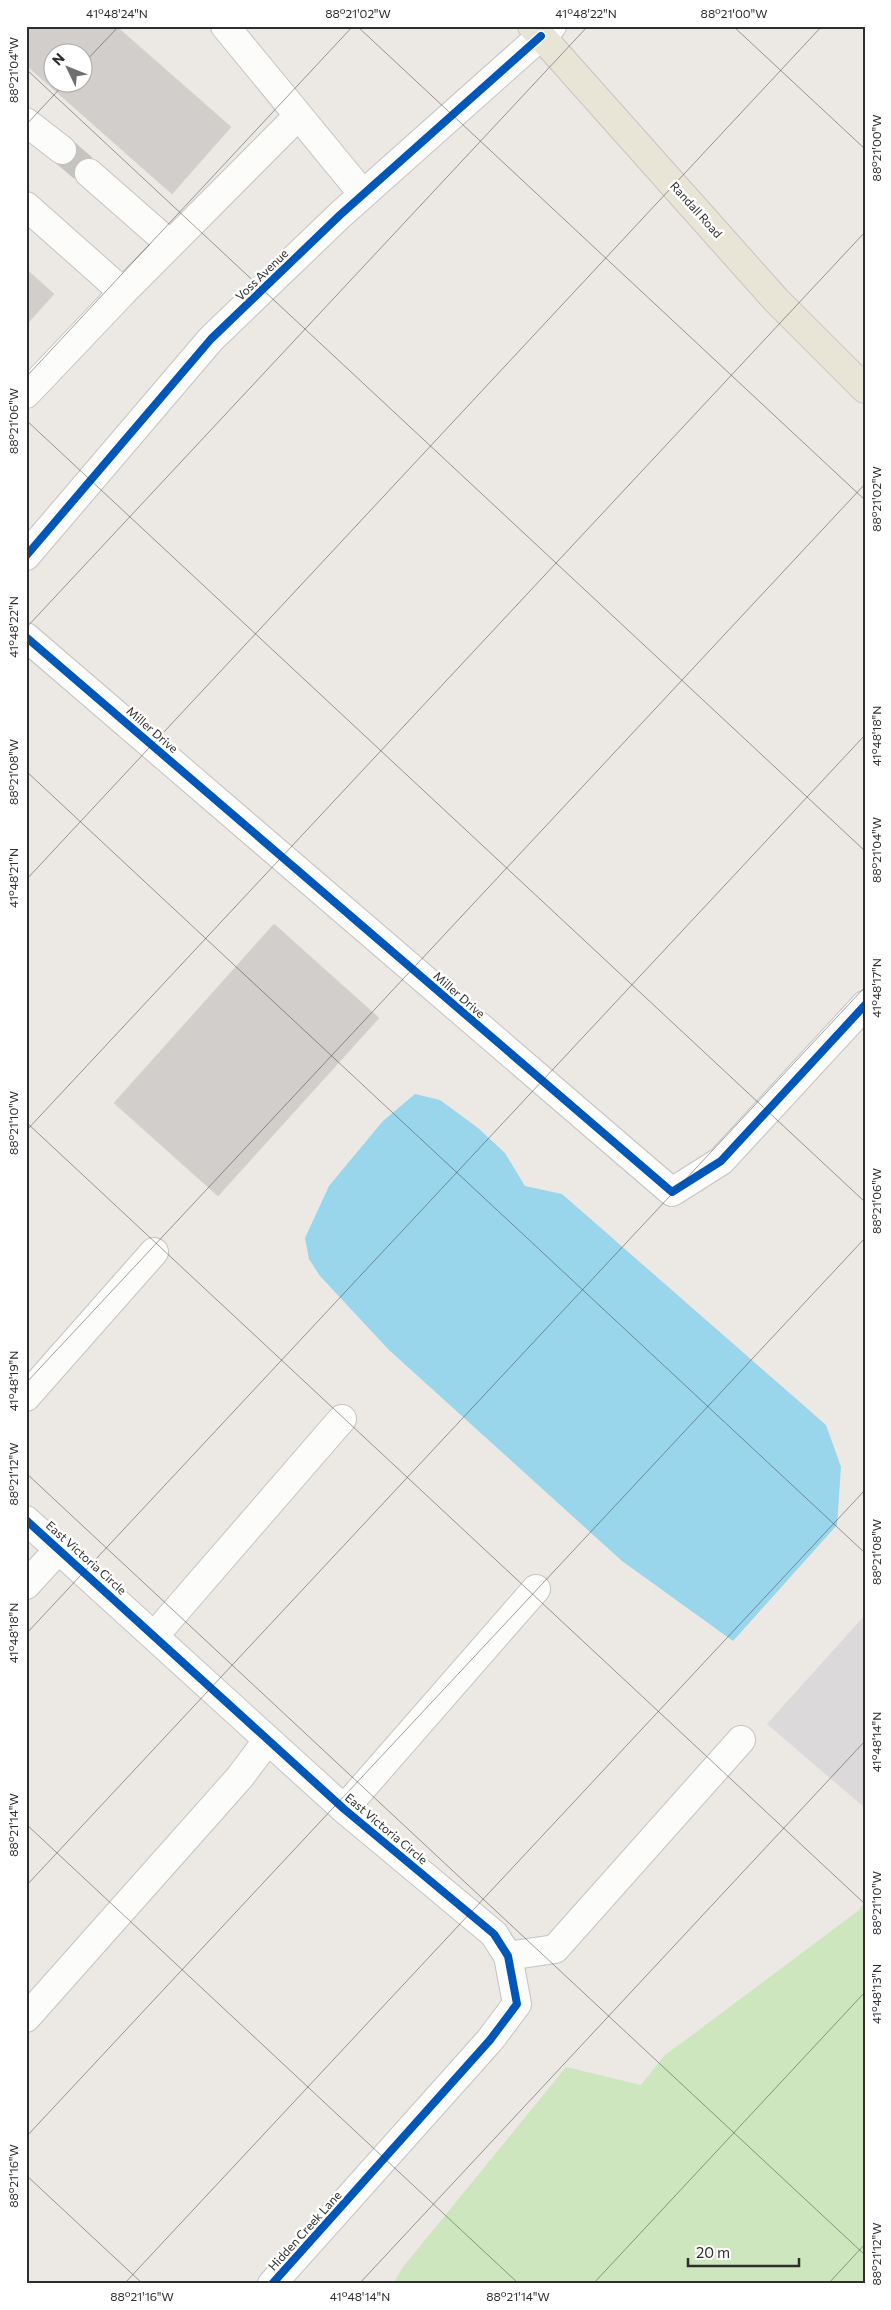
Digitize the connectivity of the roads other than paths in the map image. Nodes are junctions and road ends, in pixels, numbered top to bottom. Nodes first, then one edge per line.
1 (225, 26) edge
2 (542, 30) edge
3 (298, 116) junction
4 (26, 122) edge
5 (62, 150) tunnel mouth
6 (89, 173) tunnel mouth
7 (362, 194) junction
8 (26, 206) edge
9 (170, 244) junction
10 (123, 292) junction
11 (865, 389) edge
12 (26, 394) edge
13 (26, 556) edge
14 (26, 637) edge
15 (865, 1005) edge
16 (154, 1252) dead end
17 (26, 1397) edge
18 (342, 1419) dead end
19 (26, 1520) edge
20 (58, 1549) junction
21 (26, 1585) edge
22 (536, 1589) dead end
23 (154, 1635) junction
24 (740, 1740) dead end
25 (267, 1741) junction
26 (344, 1809) junction
27 (508, 1956) junction
28 (26, 2018) edge
29 (355, 2193) joint
30 (272, 2284) edge

1 - 3 street
2 - 7 street, Voss Avenue
2 - 11 main road, Randall Road
3 - 7 street
3 - 9 street
4 - 5 street
6 - 9 street
7 - 13 street, Voss Avenue
8 - 10 street
9 - 10 street
10 - 12 street
14 - 15 street, Miller Drive
16 - 17 street
18 - 23 street
19 - 20 street, East Victoria Circle
20 - 21 street
20 - 23 street, East Victoria Circle
22 - 26 street
23 - 25 street, East Victoria Circle
24 - 27 street
25 - 26 street, East Victoria Circle
25 - 28 street
26 - 27 street, East Victoria Circle
27 - 29 street, East Victoria Circle
29 - 30 street, Hidden Creek Lane

